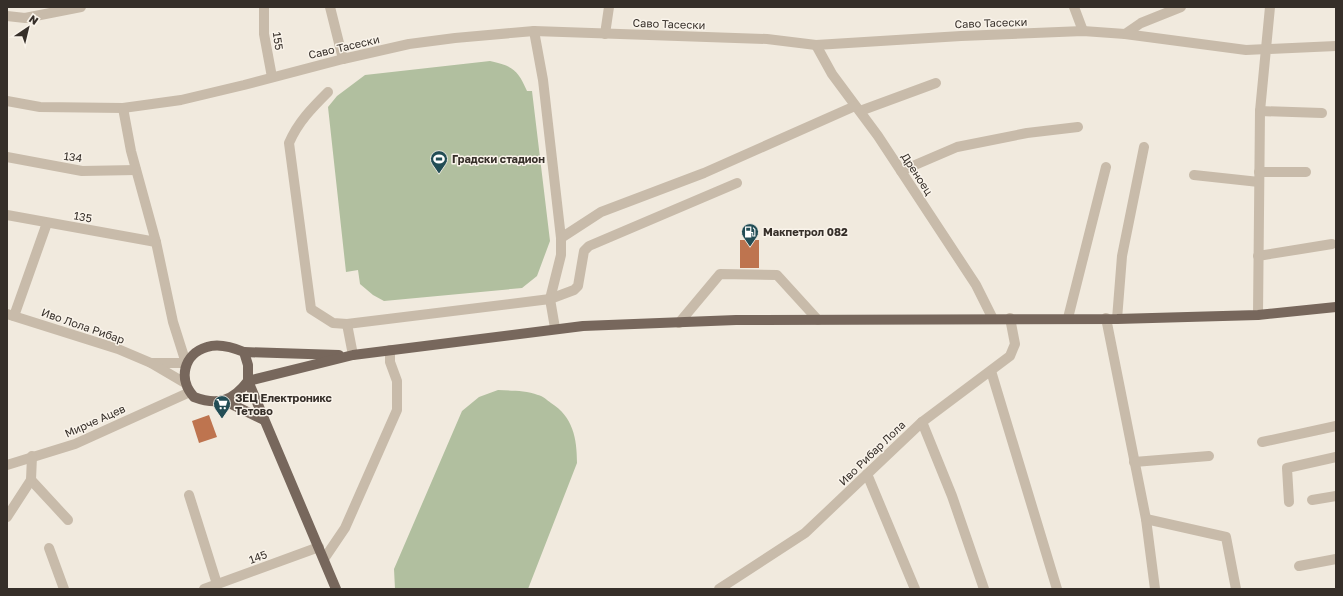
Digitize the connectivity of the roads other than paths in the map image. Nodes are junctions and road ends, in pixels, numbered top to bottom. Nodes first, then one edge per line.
1 (81, 7) edge
2 (264, 7) edge
3 (330, 7) edge
4 (609, 7) edge
5 (1074, 7) edge
6 (1181, 7) edge
7 (1270, 7) edge
8 (7, 16) edge
9 (1083, 31) junction
10 (534, 32) junction
11 (605, 34) junction
12 (1125, 34) junction
13 (816, 45) junction
14 (1336, 46) edge
15 (1266, 49) junction
16 (343, 59) junction
17 (272, 78) junction
18 (936, 82) dead end
19 (328, 92) dead end
20 (7, 101) edge
21 (123, 108) junction
22 (858, 109) junction
23 (1260, 111) junction
24 (1322, 113) dead end
25 (1078, 127) dead end
26 (1144, 147) dead end
27 (7, 157) edge
28 (1106, 166) dead end
29 (136, 170) junction
30 (901, 171) junction
31 (1306, 172) dead end
32 (1194, 176) dead end
33 (1259, 177) junction
34 (737, 183) dead end
35 (7, 215) edge
36 (47, 223) junction
37 (561, 238) junction
38 (156, 242) junction
39 (1332, 244) dead end
40 (1258, 256) junction
41 (550, 299) junction
42 (1336, 307) edge
43 (11, 315) edge
44 (1258, 315) junction
45 (1010, 318) junction
46 (1068, 318) junction
47 (993, 319) junction
48 (1111, 319) junction
49 (818, 320) junction
50 (679, 323) junction
51 (347, 324) junction
52 (555, 328) junction
53 (390, 350) junction
54 (244, 352) junction
55 (353, 355) junction
56 (151, 363) junction
57 (186, 363) junction
58 (991, 371) junction
59 (248, 381) junction
60 (187, 387) junction
61 (223, 400) junction
62 (264, 420) junction
63 (922, 422) junction
64 (1336, 426) edge
65 (1262, 442) dead end
66 (32, 456) junction
67 (1209, 456) dead end
68 (1336, 457) edge
69 (1134, 462) junction
70 (7, 465) edge
71 (867, 474) junction
72 (31, 480) junction
73 (189, 495) dead end
74 (1336, 496) edge
75 (1312, 500) dead end
76 (1289, 502) dead end
77 (7, 517) edge
78 (1146, 519) junction
79 (68, 520) dead end
80 (319, 547) junction
81 (49, 548) dead end
82 (324, 559) junction
83 (1336, 559) edge
84 (1299, 566) dead end
85 (217, 584) junction
86 (64, 589) edge
87 (204, 589) edge
88 (336, 589) edge
89 (719, 589) edge
90 (915, 589) edge
91 (984, 589) edge
92 (1057, 589) edge
93 (1155, 589) edge
94 (1236, 589) edge

1 - 8 street
2 - 17 street, 155
3 - 16 street
4 - 11 street
5 - 9 street
6 - 12 street
7 - 15 street
9 - 12 street, Саво Тасески
9 - 13 street, Саво Тасески
10 - 11 street, Саво Тасески
10 - 16 street, Саво Тасески
10 - 37 street
11 - 13 street, Саво Тасески
12 - 15 street, Саво Тасески
13 - 22 street, Дреноец
14 - 15 street, Саво Тасески
15 - 23 street
16 - 17 street, Саво Тасески
17 - 21 street, Саво Тасески
18 - 22 street
19 - 51 street
20 - 21 street, Саво Тасески
21 - 29 street
22 - 30 street, Дреноец
22 - 37 street
23 - 24 street
23 - 33 street
25 - 30 street
26 - 48 street
27 - 29 street, 134
28 - 46 street
29 - 38 street
30 - 47 street, Дреноец
31 - 33 street
32 - 33 street
33 - 40 street
34 - 41 street
35 - 36 street, 135
36 - 38 street, 135
36 - 43 street
37 - 41 street
38 - 57 street
39 - 40 street
40 - 44 street
41 - 51 street
41 - 52 street
42 - 44 main road
43 - 56 street, Иво Лола Рибар
44 - 48 main road
45 - 46 main road
45 - 47 main road
45 - 58 street, Иво Рибар Лола
46 - 48 main road
47 - 49 main road
48 - 69 street
49 - 50 main road
49 - 50 street
50 - 52 main road
51 - 55 street
52 - 53 main road
53 - 55 main road
53 - 82 street
54 - 55 main road
54 - 57 main road
54 - 59 main road
55 - 59 main road
56 - 57 street
56 - 60 street
57 - 60 main road
58 - 63 street, Иво Рибар Лола
58 - 92 street
59 - 61 main road
59 - 62 main road
60 - 61 main road
60 - 66 street, Мирче Ацев
61 - 62 main road
62 - 80 main road
63 - 71 street, Иво Рибар Лола
63 - 91 street
64 - 65 street
66 - 70 street, Мирче Ацев
66 - 72 street
67 - 69 street
68 - 76 street
69 - 78 street
71 - 89 street, Иво Рибар Лола
71 - 90 street
72 - 77 street
72 - 79 street
73 - 85 street
74 - 75 street
78 - 93 street
78 - 94 street
80 - 82 main road
80 - 85 street, 145
81 - 86 street
82 - 88 main road
83 - 84 street
85 - 87 street, 145

